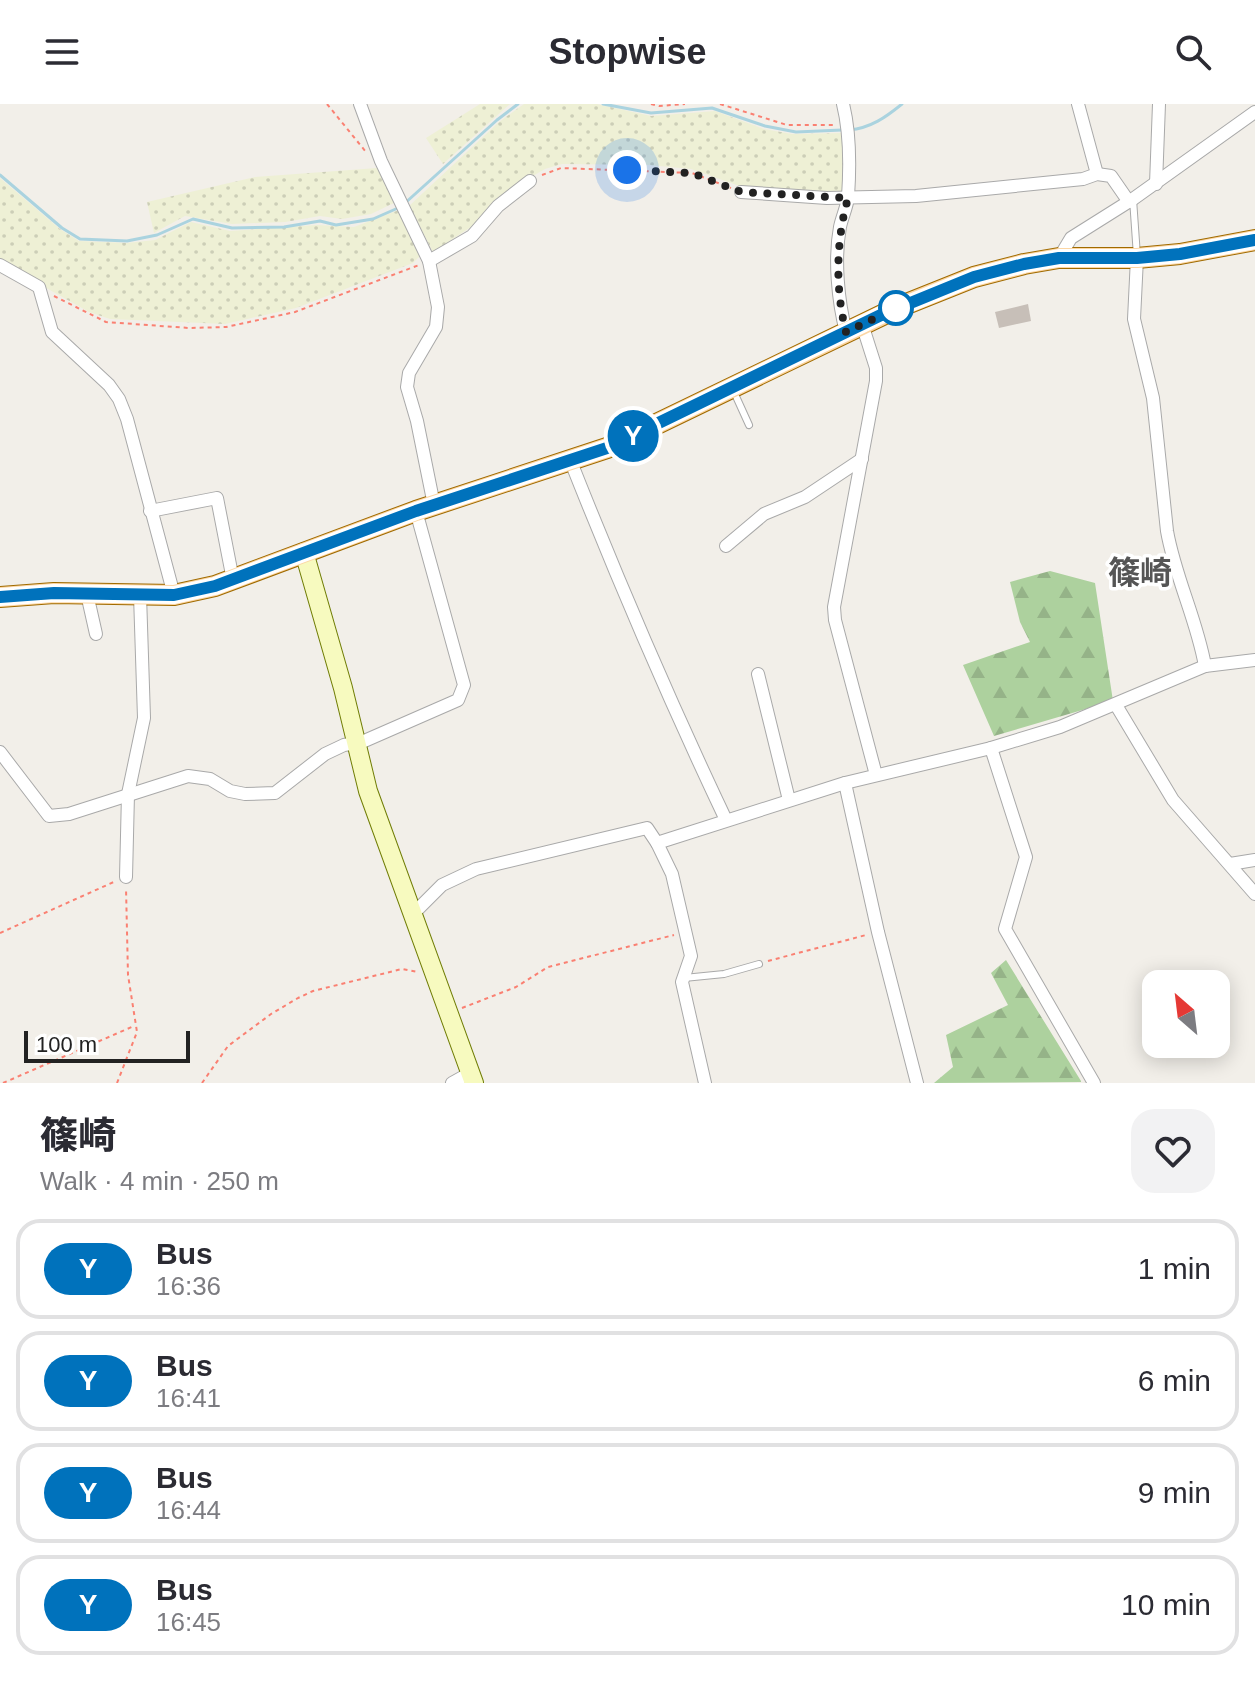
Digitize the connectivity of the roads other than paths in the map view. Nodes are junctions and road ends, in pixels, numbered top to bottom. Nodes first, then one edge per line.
1 (360, 104) edge
2 (843, 104) edge
3 (1078, 104) edge
4 (1159, 104) edge
5 (1255, 112) edge
6 (1097, 174) junction
7 (530, 181) road end
8 (1156, 184) junction
9 (741, 192) road end
10 (848, 198) junction
11 (1131, 201) junction
12 (1255, 240) edge
13 (1059, 258) junction
14 (1137, 258) junction
15 (429, 261) junction
16 (0, 265) edge
17 (854, 328) junction
18 (733, 387) junction
19 (749, 425) dead end
20 (862, 459) junction
21 (571, 462) junction
22 (425, 508) junction
23 (150, 511) junction
24 (726, 546) dead end
25 (304, 552) junction
26 (233, 580) junction
27 (87, 594) junction
28 (140, 595) junction
29 (174, 595) junction
30 (0, 597) edge
31 (96, 634) dead end
32 (1255, 660) edge
33 (1205, 666) junction
34 (758, 674) dead end
35 (1116, 705) junction
36 (357, 741) junction
37 (991, 748) junction
38 (0, 752) edge
39 (876, 775) junction
40 (845, 783) junction
41 (128, 794) junction
42 (789, 800) junction
43 (726, 820) junction
44 (657, 843) junction
45 (1255, 860) edge
46 (1230, 864) junction
47 (126, 877) road end
48 (1255, 894) edge
49 (413, 914) junction
50 (759, 964) road end
51 (684, 978) junction
52 (472, 1078) edge
53 (452, 1083) edge
54 (705, 1083) edge
55 (917, 1083) edge
56 (1094, 1083) edge

1 - 15 street
2 - 10 street
3 - 6 street
4 - 8 street
5 - 8 street
6 - 10 street
6 - 11 street
7 - 15 street
8 - 11 street
9 - 10 street
10 - 17 street
11 - 13 street
11 - 14 lane
12 - 14 main road
13 - 14 main road
13 - 17 main road
14 - 33 street
15 - 22 street
16 - 23 street
17 - 18 main road
17 - 20 street
18 - 19 lane
18 - 21 main road
20 - 24 street
20 - 39 street
21 - 22 main road
21 - 43 street
22 - 25 main road
22 - 36 street
23 - 26 street
23 - 29 street
25 - 26 main road
25 - 36 street
26 - 29 main road
27 - 28 main road
27 - 30 main road
27 - 31 street
28 - 29 main road
28 - 41 street
32 - 33 street
33 - 35 street
34 - 42 street
35 - 37 street
35 - 46 street
36 - 41 street
36 - 49 street
37 - 39 street
37 - 56 street
38 - 41 street
39 - 40 street
40 - 42 street
40 - 55 street
41 - 47 street
42 - 43 street
43 - 44 street
44 - 49 street
44 - 51 street
45 - 46 street
46 - 48 street
49 - 52 street
50 - 51 lane
51 - 54 street
52 - 53 street

